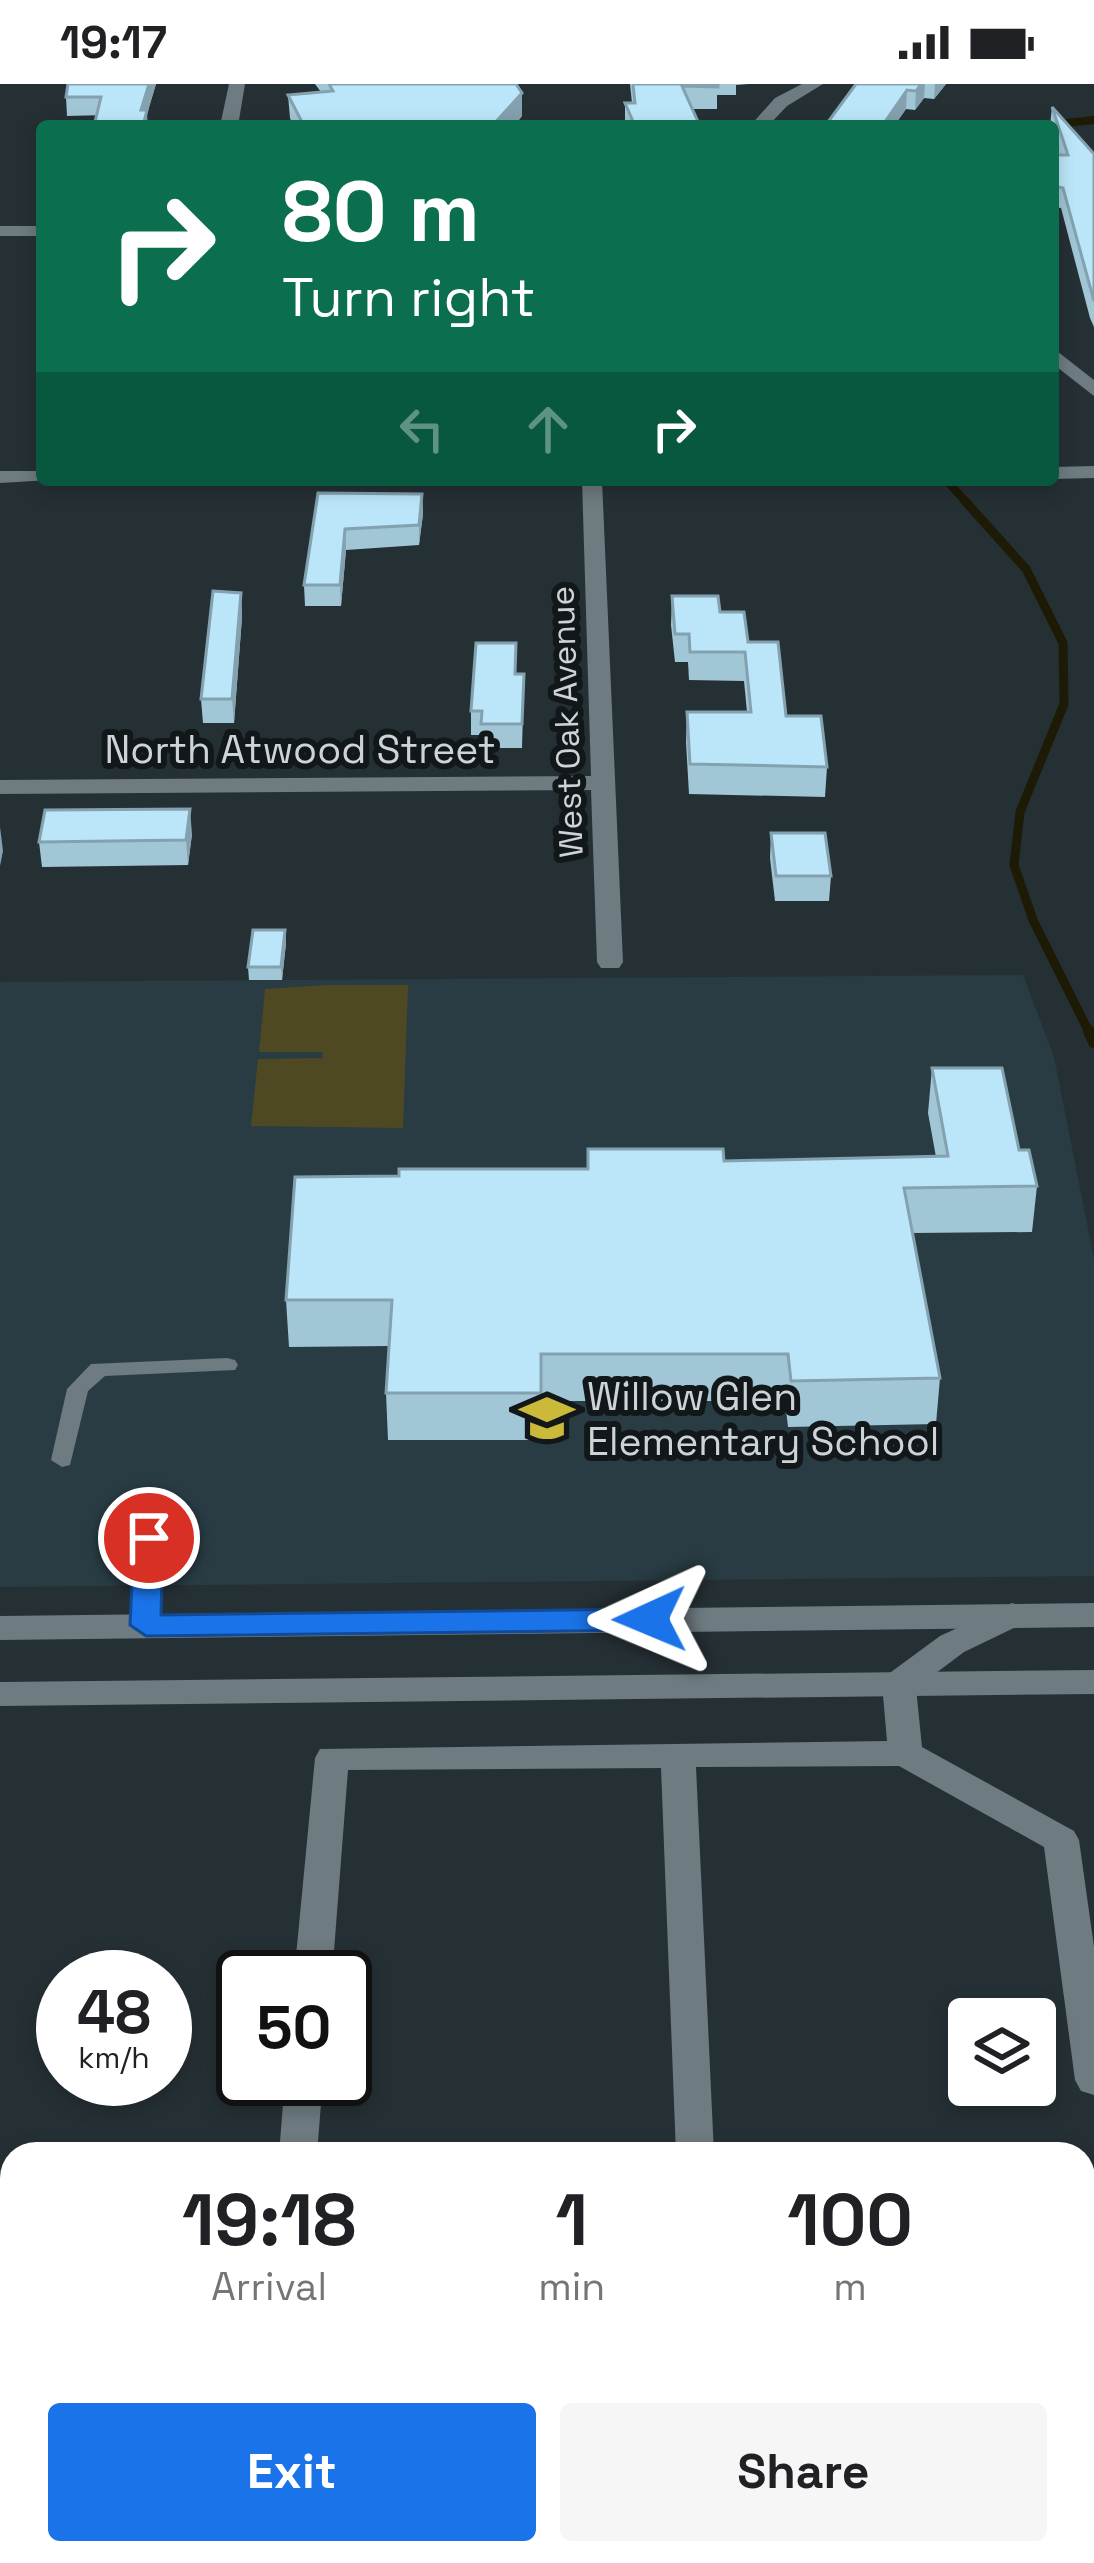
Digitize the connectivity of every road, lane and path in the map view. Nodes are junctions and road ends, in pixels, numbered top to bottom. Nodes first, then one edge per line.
1 (237, 84) edge
2 (815, 84) edge
3 (230, 120) edge
4 (764, 120) edge
5 (0, 231) edge
6 (36, 231) edge
7 (1059, 359) edge
8 (1094, 390) edge
9 (1059, 472) edge
10 (1094, 472) edge
11 (0, 477) edge
12 (36, 477) edge
13 (592, 486) edge
14 (600, 783) junction
15 (0, 787) edge
16 (610, 962) dead end
17 (226, 1366) dead end
18 (62, 1460) dead end
19 (149, 1538) dead end
20 (1012, 1615) junction
21 (1094, 1615) edge
22 (146, 1625) junction
23 (0, 1628) edge
24 (1094, 1682) edge
25 (899, 1684) junction
26 (0, 1694) edge
27 (905, 1754) junction
28 (678, 1755) junction
29 (315, 1950) edge
30 (1094, 2080) edge
31 (302, 2106) edge
32 (299, 2142) edge
33 (694, 2142) edge

1 - 3 street
2 - 4 street
5 - 6 street
7 - 8 street
9 - 10 street
11 - 12 street
13 - 14 street, West Oak Avenue
14 - 15 street, North Atwood Street
14 - 16 street, West Oak Avenue
17 - 18 lane
19 - 22 lane
20 - 21 street
20 - 22 street
20 - 25 street
22 - 23 street
24 - 25 street
25 - 26 street
25 - 27 street
27 - 28 street
27 - 30 street
28 - 29 street
28 - 33 street
31 - 32 street

